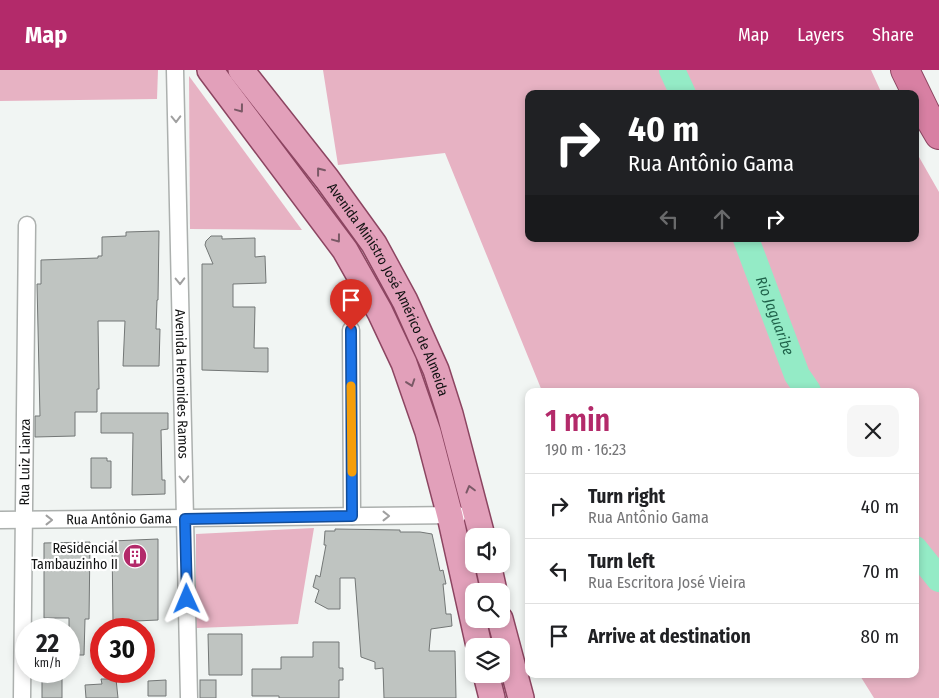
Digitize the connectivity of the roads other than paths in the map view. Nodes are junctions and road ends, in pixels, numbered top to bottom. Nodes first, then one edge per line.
1 (176, 70) edge
2 (210, 70) edge
3 (241, 70) edge
4 (905, 70) edge
5 (925, 70) edge
6 (915, 90) edge
7 (939, 98) edge
8 (919, 99) edge
9 (939, 135) edge
10 (27, 225) dead end
11 (351, 330) dead end
12 (352, 516) junction
13 (450, 516) junction
14 (185, 519) junction
15 (0, 520) edge
16 (24, 520) junction
17 (479, 525) edge
18 (502, 628) edge
19 (477, 638) edge
20 (488, 683) edge
21 (22, 698) edge
22 (189, 698) edge
23 (492, 698) edge
24 (521, 698) edge

1 -> 14 street, Avenida Heronides Ramos
2 -> 13 main road, Avenida Ministro José Américo de Almeida
17 -> 3 main road, Avenida Ministro José Américo de Almeida
4 - 6 highway
5 - 7 highway
8 - 9 highway
10 - 16 street, Rua Luiz Lianza
11 - 12 street
12 -> 13 street, Rua Antônio Gama
12 - 14 street, Rua Antônio Gama
13 - 17 street, Rua Antônio Gama
13 - 19 main road, Avenida Ministro José Américo de Almeida
16 -> 14 street, Rua Antônio Gama
14 - 22 street, Avenida Heronides Ramos
15 - 16 street, Rua Antônio Gama
16 - 21 street, Rua Luiz Lianza
18 - 24 main road
20 - 23 main road

